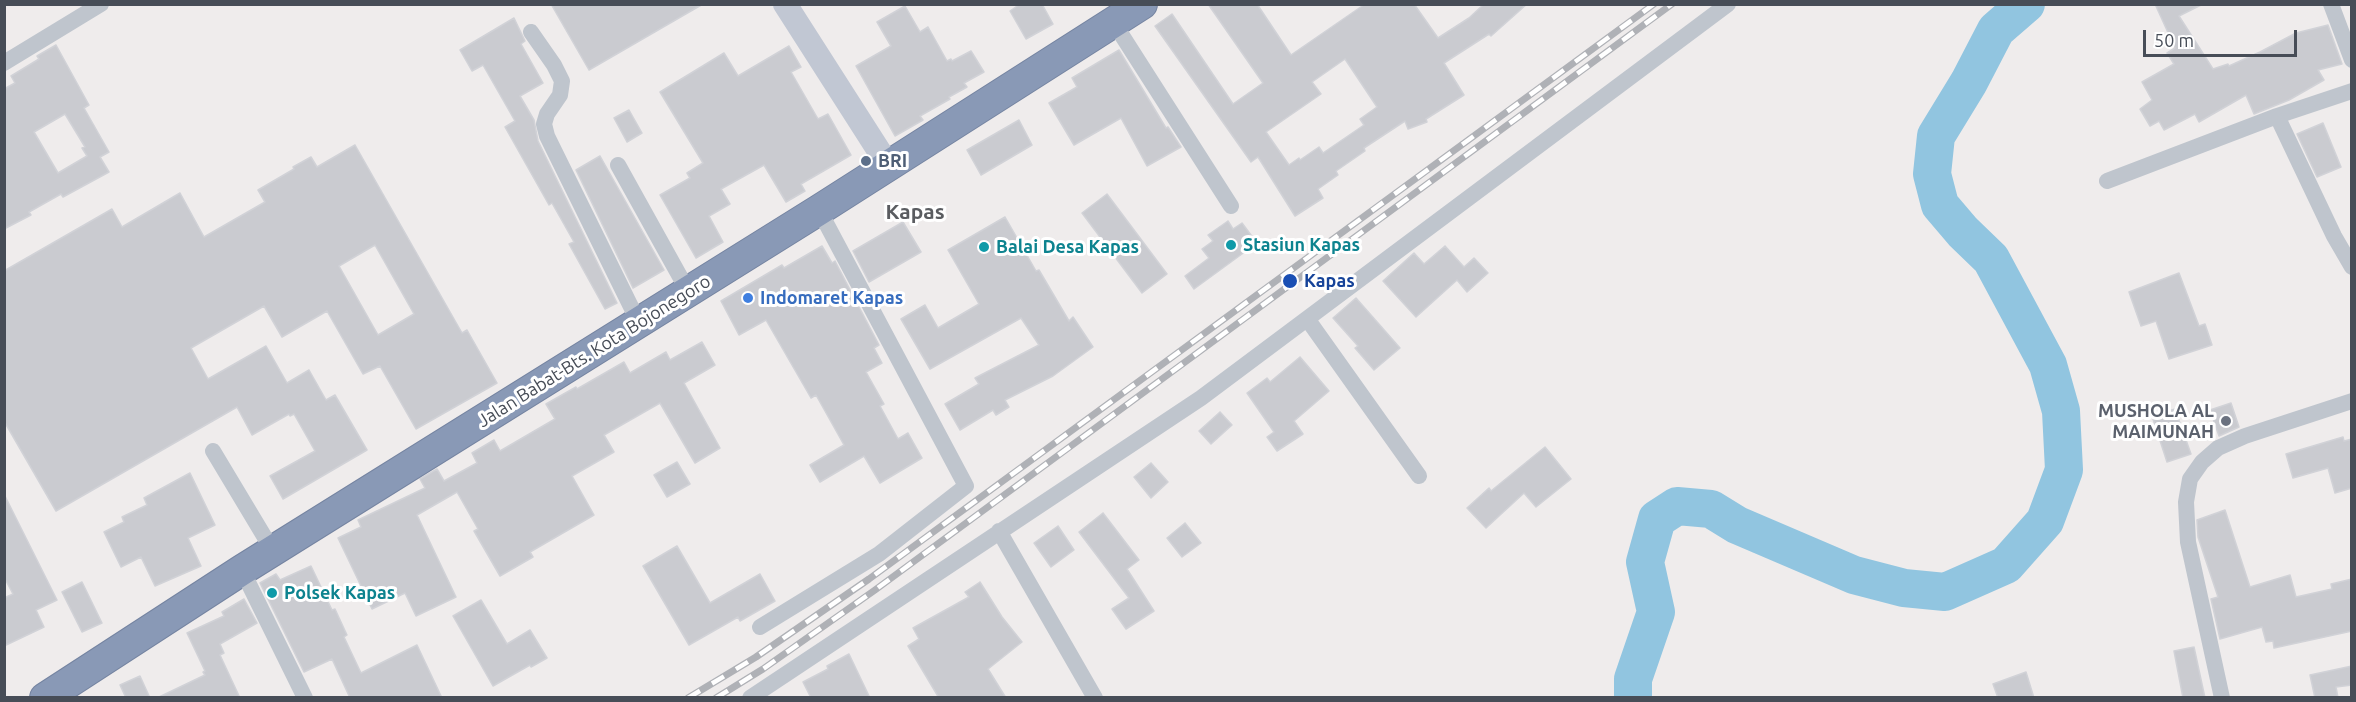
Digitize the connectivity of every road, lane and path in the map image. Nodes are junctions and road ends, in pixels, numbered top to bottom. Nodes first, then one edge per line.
1 (101, 4) edge
2 (785, 4) edge
3 (1142, 4) edge
4 (1728, 4) edge
5 (2331, 4) edge
6 (1114, 23) junction
7 (531, 32) dead end
8 (2352, 60) edge
9 (4, 63) edge
10 (2352, 91) edge
11 (2277, 116) junction
12 (618, 165) dead end
13 (888, 165) junction
14 (2107, 181) dead end
15 (1231, 207) dead end
16 (819, 210) junction
17 (2352, 267) edge
18 (688, 291) junction
19 (1308, 320) junction
20 (639, 323) junction
21 (2352, 401) edge
22 (213, 451) dead end
23 (1419, 476) dead end
24 (999, 531) junction
25 (273, 551) junction
26 (242, 570) junction
27 (760, 627) dead end
28 (45, 698) edge
29 (305, 698) edge
30 (750, 698) edge
31 (1095, 698) edge
32 (2222, 698) edge

1 - 9 street
2 - 13 street
3 - 6 highway, Jalan Babat-Bts. Kota Bojonegoro
4 - 19 street
5 - 8 street
6 - 13 highway, Jalan Babat-Bts. Kota Bojonegoro
6 - 15 street
7 - 20 street
10 - 11 street
11 - 14 street
11 - 17 street
12 - 18 street
13 - 16 highway, Jalan Babat-Bts. Kota Bojonegoro
16 - 18 highway, Jalan Babat-Bts. Kota Bojonegoro
16 - 27 street
18 - 20 highway, Jalan Babat-Bts. Kota Bojonegoro
19 - 23 street
19 - 24 street
20 - 25 highway, Jalan Babat-Bts. Kota Bojonegoro
21 - 32 street
22 - 25 street
24 - 30 street
24 - 31 street
25 - 26 highway, Jalan Babat-Bts. Kota Bojonegoro
26 - 28 highway, Jalan Babat-Bts. Kota Bojonegoro
26 - 29 street

